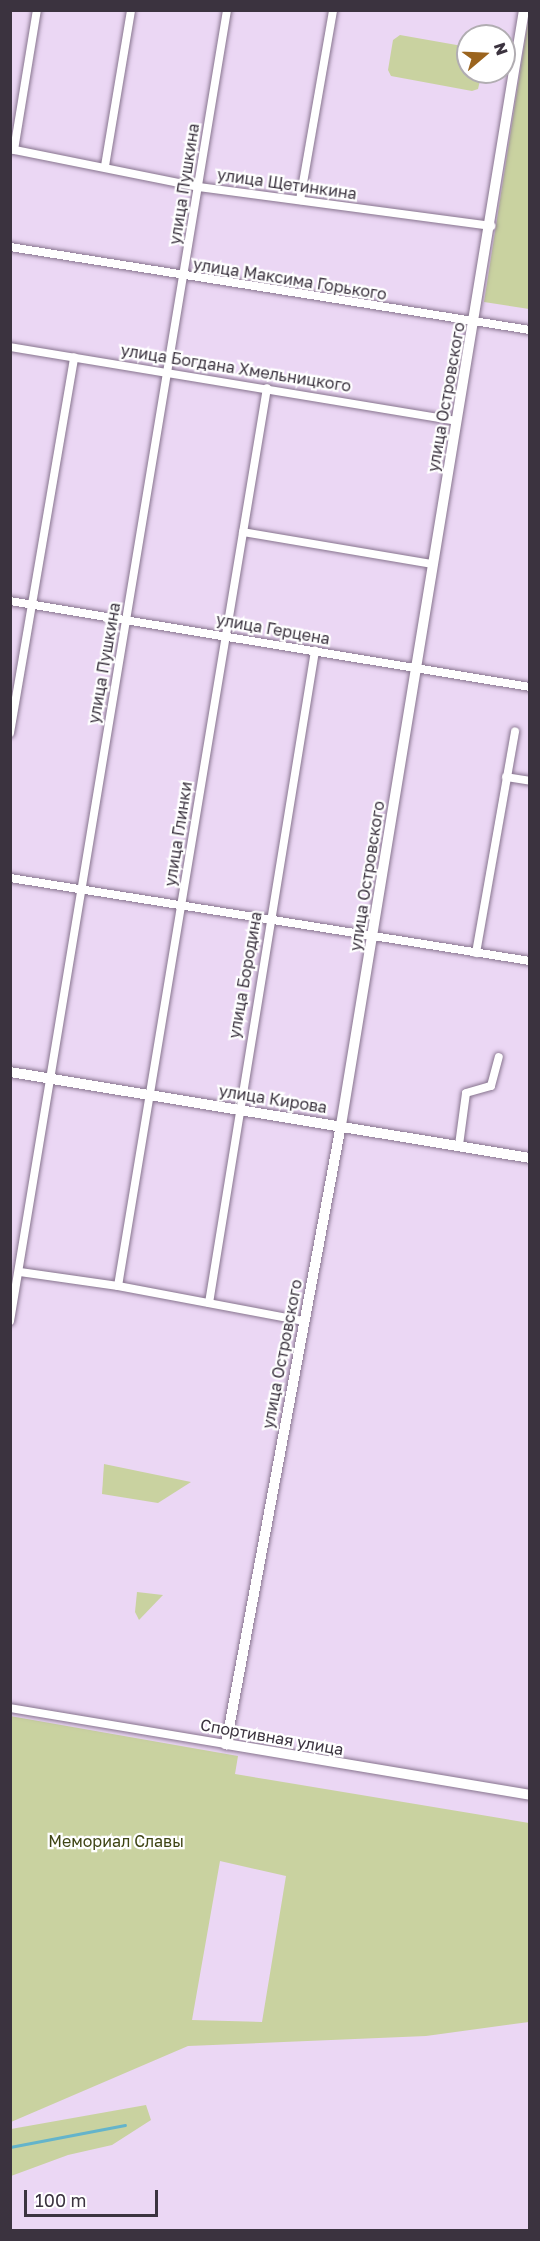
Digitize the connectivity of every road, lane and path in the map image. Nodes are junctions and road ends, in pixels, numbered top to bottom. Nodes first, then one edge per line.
1 (37, 10) edge
2 (131, 10) edge
3 (227, 10) edge
4 (333, 10) edge
5 (524, 10) edge
6 (12, 150) edge
7 (105, 166) junction
8 (199, 187) junction
9 (300, 200) junction
10 (491, 226) junction
11 (10, 247) edge
12 (184, 277) junction
13 (474, 323) junction
14 (530, 330) edge
15 (10, 347) edge
16 (74, 357) junction
17 (169, 372) junction
18 (267, 388) junction
19 (457, 421) junction
20 (243, 532) junction
21 (433, 564) junction
22 (10, 601) edge
23 (32, 604) junction
24 (127, 620) junction
25 (225, 636) junction
26 (315, 651) junction
27 (416, 668) junction
28 (530, 687) edge
29 (515, 731) dead end
30 (10, 734) edge
31 (506, 777) junction
32 (530, 781) edge
33 (10, 878) edge
34 (81, 889) junction
35 (181, 906) junction
36 (270, 919) junction
37 (372, 936) junction
38 (476, 953) junction
39 (530, 961) edge
40 (499, 1057) dead end
41 (10, 1072) edge
42 (49, 1079) junction
43 (150, 1095) junction
44 (238, 1108) junction
45 (341, 1125) junction
46 (459, 1145) junction
47 (530, 1158) edge
48 (20, 1272) junction
49 (118, 1286) junction
50 (209, 1303) junction
51 (10, 1321) edge
52 (303, 1322) junction
53 (10, 1708) edge
54 (226, 1744) junction
55 (530, 1795) edge

1 - 6 street
2 - 7 street
3 - 8 street, улица Пушкина
4 - 9 street
5 - 10 street, улица Островского
6 - 7 street, улица Щетинкина
7 - 8 street, улица Щетинкина
8 - 9 street, улица Щетинкина
8 - 12 street, улица Пушкина
9 - 10 street, улица Щетинкина
10 - 13 street, улица Островского
11 - 12 street, улица Максима Горького
12 - 13 street, улица Максима Горького
12 - 17 street, улица Пушкина
13 - 14 street, улица Максима Горького
13 - 19 street, улица Островского
15 - 16 street, улица Богдана Хмельницкого
16 - 17 street, улица Богдана Хмельницкого
16 - 23 street
17 - 18 street, улица Богдана Хмельницкого
17 - 24 street, улица Пушкина
18 - 19 street, улица Богдана Хмельницкого
18 - 20 street, улица Глинки
19 - 21 street, улица Островского
20 - 21 street
20 - 25 street, улица Глинки
21 - 27 street, улица Островского
22 - 23 street, улица Герцена
23 - 24 street, улица Герцена
23 - 30 street
24 - 25 street, улица Герцена
24 - 34 street, улица Пушкина
25 - 26 street, улица Герцена
25 - 35 street, улица Глинки
26 - 27 street, улица Герцена
26 - 36 street, улица Бородина
27 - 28 street, улица Герцена
27 - 37 street, улица Островского
29 - 31 street
31 - 32 street
31 - 38 street
33 - 34 street
34 - 35 street
34 - 42 street, улица Пушкина
35 - 36 street
35 - 43 street, улица Глинки
36 - 37 street
36 - 44 street, улица Бородина
37 - 38 street
37 - 45 street, улица Островского
38 - 39 street
40 - 46 street
41 - 42 street, улица Кирова
42 - 43 street, улица Кирова
42 - 48 street, улица Пушкина
43 - 44 street, улица Кирова
43 - 49 street, улица Глинки
44 - 45 street, улица Кирова
44 - 50 street, улица Бородина
45 - 46 street, улица Кирова
45 - 52 street, улица Островского
46 - 47 street, улица Кирова
48 - 49 street
48 - 51 street, улица Пушкина
49 - 50 street
50 - 52 street
52 - 54 street, улица Островского
53 - 54 street, Спортивная улица
54 - 55 street, Спортивная улица

